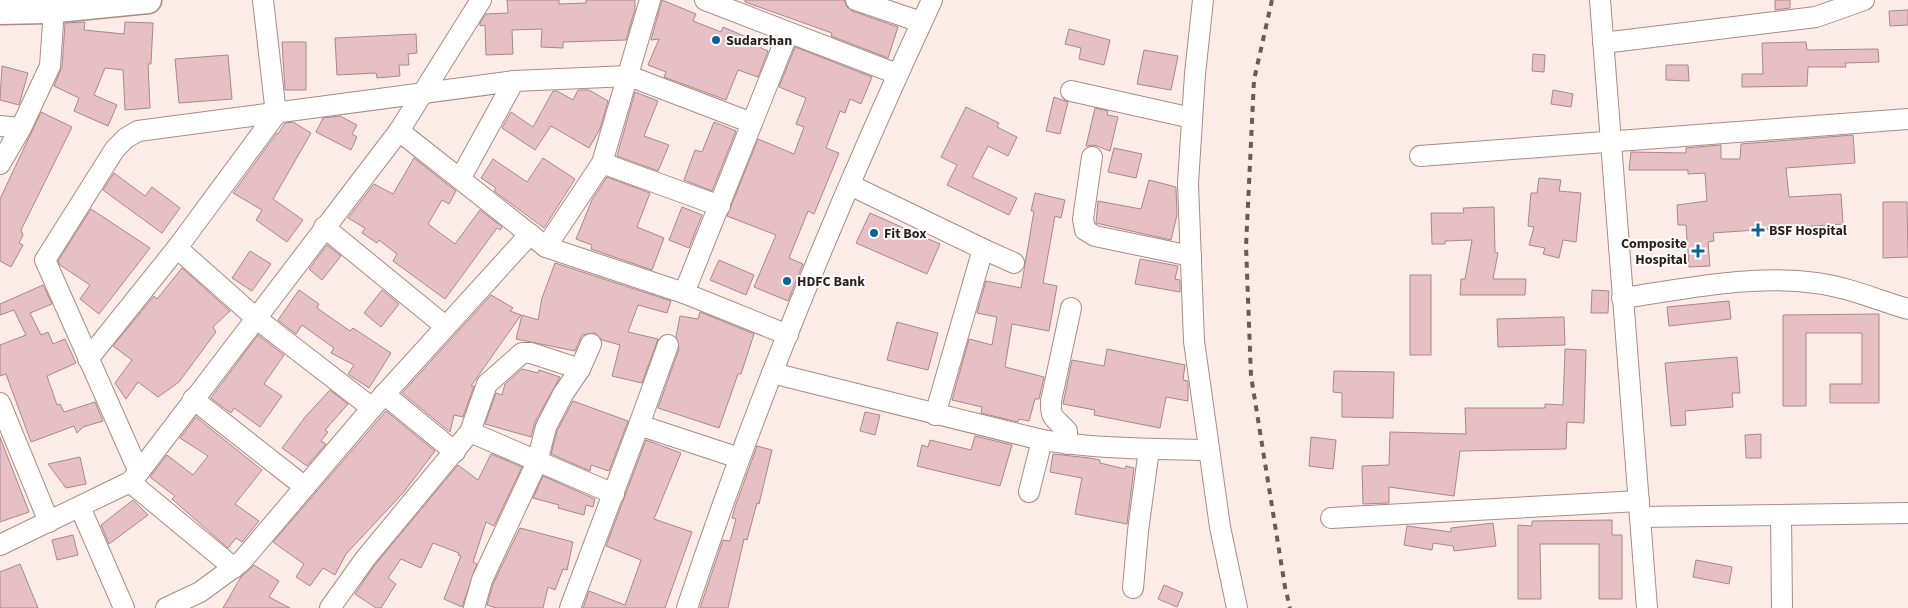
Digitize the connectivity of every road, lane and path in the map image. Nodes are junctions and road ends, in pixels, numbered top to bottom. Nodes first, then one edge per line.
1 (148, 0) edge
2 (262, 0) edge
3 (481, 0) edge
4 (650, 0) edge
5 (705, 0) edge
6 (856, 0) edge
7 (932, 0) edge
8 (1203, 0) edge
9 (1600, 0) edge
10 (1852, 1) edge
11 (54, 9) junction
12 (0, 11) edge
13 (922, 22) junction
14 (788, 32) junction
15 (1603, 43) junction
16 (898, 74) junction
17 (629, 76) junction
18 (514, 82) junction
19 (1071, 90) dead end
20 (420, 95) junction
21 (276, 114) junction
22 (1192, 118) junction
23 (1908, 119) edge
24 (752, 123) junction
25 (0, 126) edge
26 (21, 128) junction
27 (399, 131) junction
28 (1610, 141) junction
29 (1420, 156) dead end
30 (1092, 157) dead end
31 (602, 162) junction
32 (0, 164) edge
33 (460, 179) junction
34 (850, 185) junction
35 (720, 206) junction
36 (324, 227) junction
37 (530, 234) junction
38 (546, 247) junction
39 (177, 248) junction
40 (983, 249) junction
41 (1191, 256) junction
42 (1014, 263) dead end
43 (684, 293) junction
44 (1622, 298) junction
45 (1070, 308) dead end
46 (1908, 309) edge
47 (257, 319) junction
48 (445, 326) junction
49 (788, 335) junction
50 (590, 344) dead end
51 (668, 345) dead end
52 (88, 359) junction
53 (580, 369) junction
54 (772, 373) junction
55 (193, 399) junction
56 (378, 401) junction
57 (0, 404) edge
58 (935, 415) junction
59 (640, 425) junction
60 (470, 432) junction
61 (1042, 440) junction
62 (1067, 444) junction
63 (1149, 449) junction
64 (1209, 450) junction
65 (455, 452) junction
66 (739, 458) junction
67 (537, 462) junction
68 (134, 477) junction
69 (305, 487) junction
70 (1029, 492) dead end
71 (614, 494) junction
72 (80, 507) junction
73 (1640, 509) junction
74 (1908, 513) edge
75 (1781, 515) junction
76 (1331, 518) dead end
77 (48, 522) junction
78 (0, 544) edge
79 (234, 568) junction
80 (1133, 588) dead end
81 (195, 600) edge
82 (124, 608) edge
83 (166, 608) edge
84 (330, 608) edge
85 (474, 608) edge
86 (570, 608) edge
87 (687, 608) edge
88 (1237, 608) edge
89 (1647, 608) edge
90 (1782, 608) edge

1 - 11 main road
2 - 21 street
3 - 20 street
4 - 17 street
5 - 14 street
6 - 13 street
7 - 13 street
8 - 22 street
9 - 15 street
10 - 15 street
11 - 12 main road
11 - 26 street
13 - 16 street
14 - 16 street
14 - 24 street
15 - 28 street
16 - 34 street
17 - 18 street
17 - 24 street
17 - 31 street
18 - 20 street
18 - 33 street
19 - 22 street
20 - 21 street
20 - 27 street
21 - 39 street
21 - 52 street
22 - 41 street
23 - 28 street
24 - 35 street
25 - 26 street
26 - 32 street
27 - 33 street
27 - 36 street
28 - 29 street
28 - 44 street
30 - 41 street
31 - 35 street
31 - 38 street
33 - 37 street
34 - 40 street
34 - 49 street
35 - 43 street
36 - 47 street
36 - 48 street
37 - 38 street
37 - 48 street
38 - 43 street
39 - 47 street
39 - 52 street
40 - 42 street
40 - 58 street
41 - 64 street
43 - 49 street
44 - 46 street
44 - 73 street
45 - 62 street
47 - 55 street
47 - 56 street
48 - 56 street
49 - 54 street
50 - 53 street
51 - 59 street
52 - 68 street
53 - 60 street
53 - 67 street
54 - 58 street
54 - 66 street
55 - 68 street
55 - 69 street
56 - 65 street
56 - 69 street
57 - 77 street
58 - 61 street
59 - 66 street
59 - 71 street
60 - 65 street
60 - 67 street
61 - 62 street
61 - 70 street
62 - 63 street
63 - 64 street
63 - 80 street
64 - 88 street
65 - 84 street
66 - 87 street
67 - 71 street
67 - 85 street
68 - 72 street
68 - 79 street
69 - 79 street
71 - 86 street
72 - 77 street
72 - 82 street
73 - 75 street
73 - 76 street
73 - 89 street
74 - 75 street
75 - 90 street
77 - 78 street
79 - 81 street
81 - 83 street

